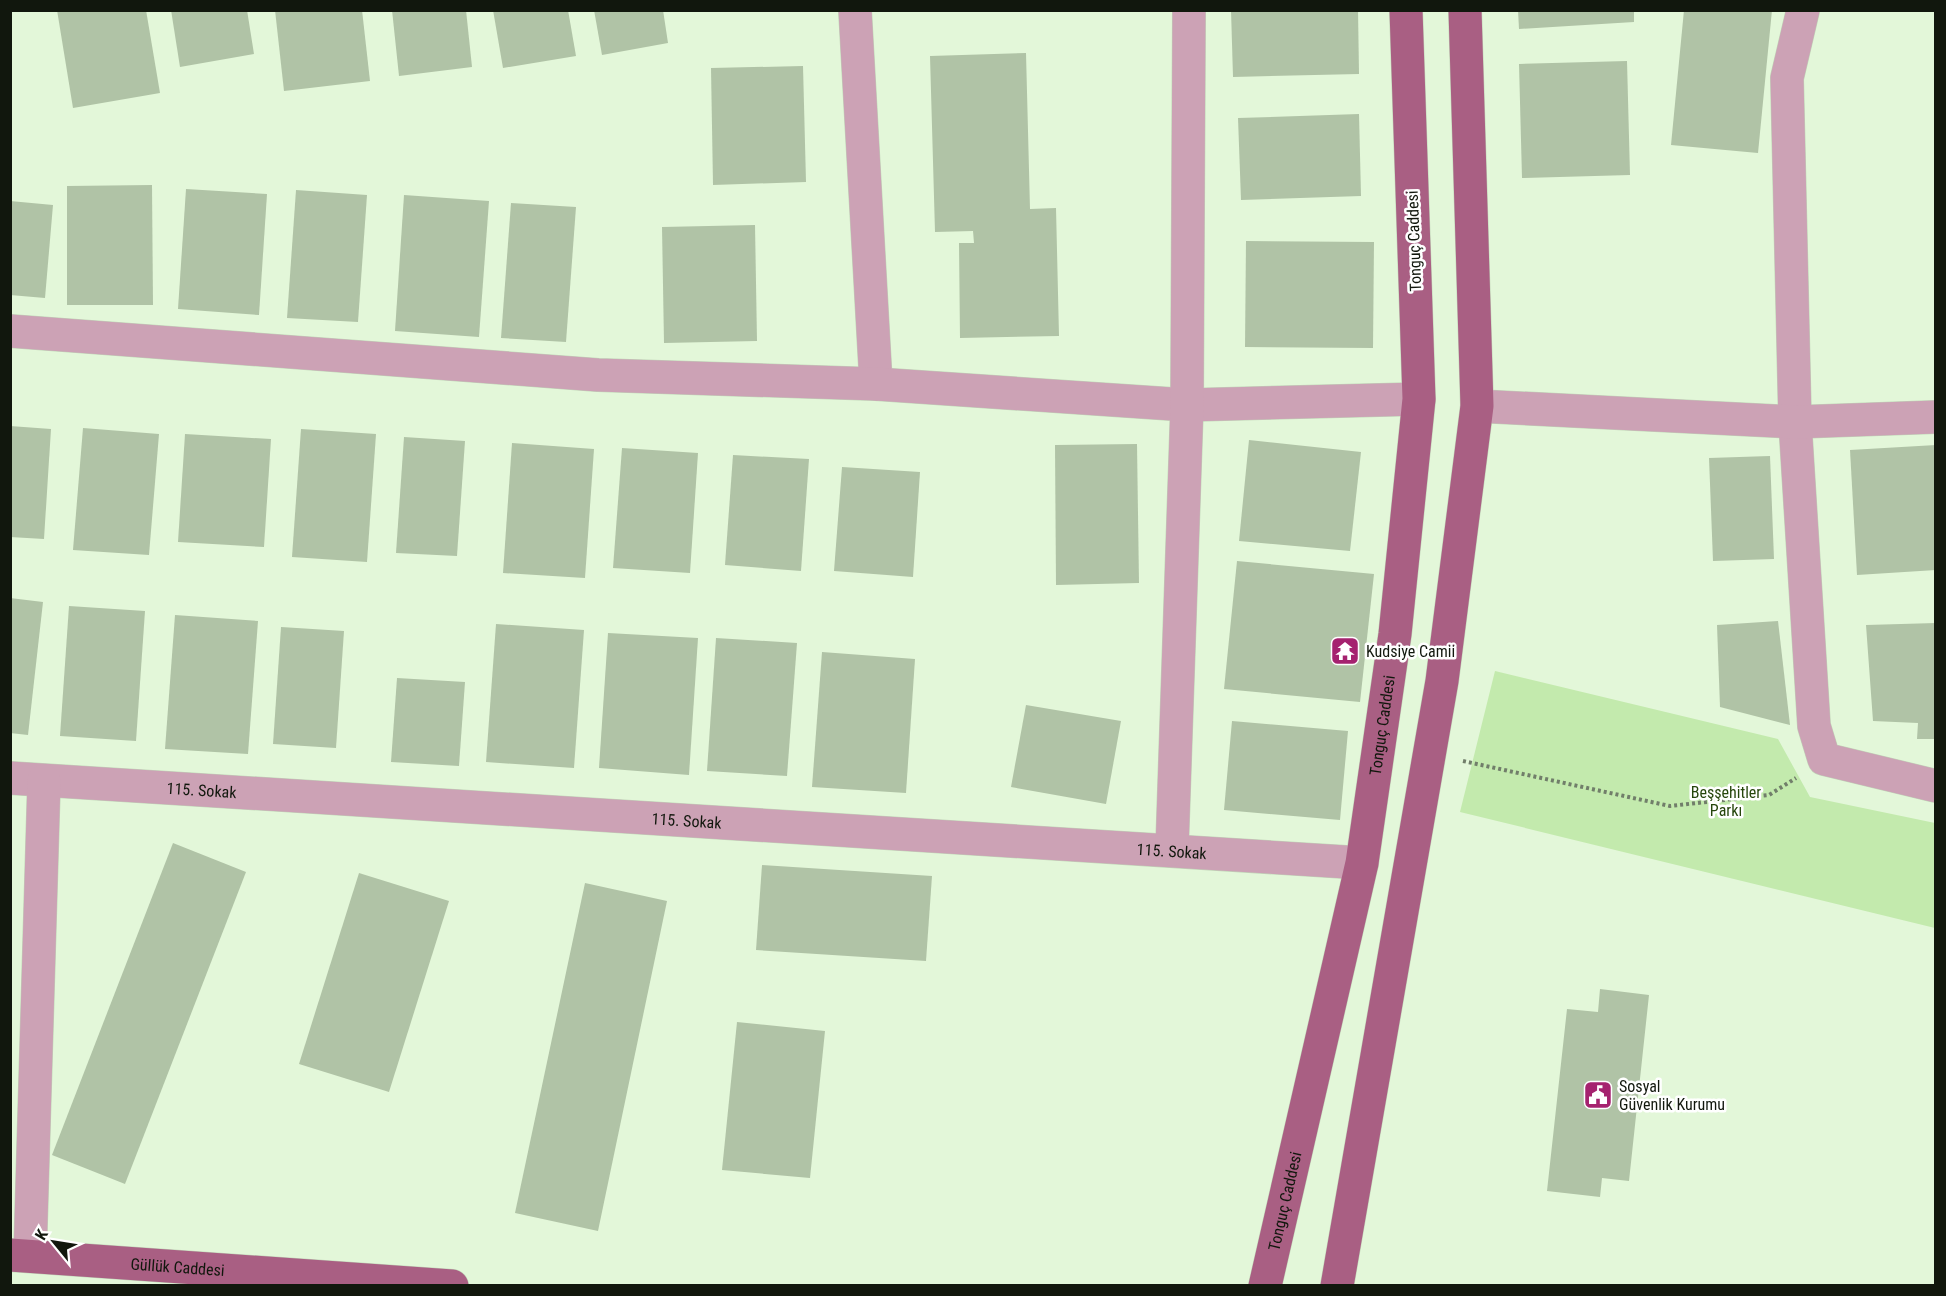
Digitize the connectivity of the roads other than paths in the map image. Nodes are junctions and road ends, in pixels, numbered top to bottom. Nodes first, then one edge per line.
1 (855, 10) edge
2 (1189, 10) edge
3 (1406, 10) edge
4 (1465, 10) edge
5 (1803, 10) edge
6 (10, 331) edge
7 (876, 384) junction
8 (1419, 399) junction
9 (1187, 405) junction
10 (1477, 406) junction
11 (1935, 417) edge
12 (1795, 422) junction
13 (10, 778) edge
14 (44, 781) junction
15 (1935, 786) edge
16 (1172, 849) junction
17 (1362, 863) junction
18 (20, 1256) edge
19 (452, 1286) edge
20 (1266, 1286) edge
21 (1336, 1286) edge

1 - 7 street
2 - 9 street
3 - 8 main road, Tonguç Caddesi
4 - 10 main road
5 - 12 street
6 - 7 street
7 - 9 street
8 - 9 street
8 - 17 main road, Tonguç Caddesi
9 - 16 street
10 - 12 street
10 - 21 main road
11 - 12 street
12 - 15 street
13 - 14 street, 115. Sokak
14 - 16 street, 115. Sokak
14 - 18 street
16 - 17 street, 115. Sokak
17 - 20 main road, Tonguç Caddesi
18 - 19 main road, Güllük Caddesi

